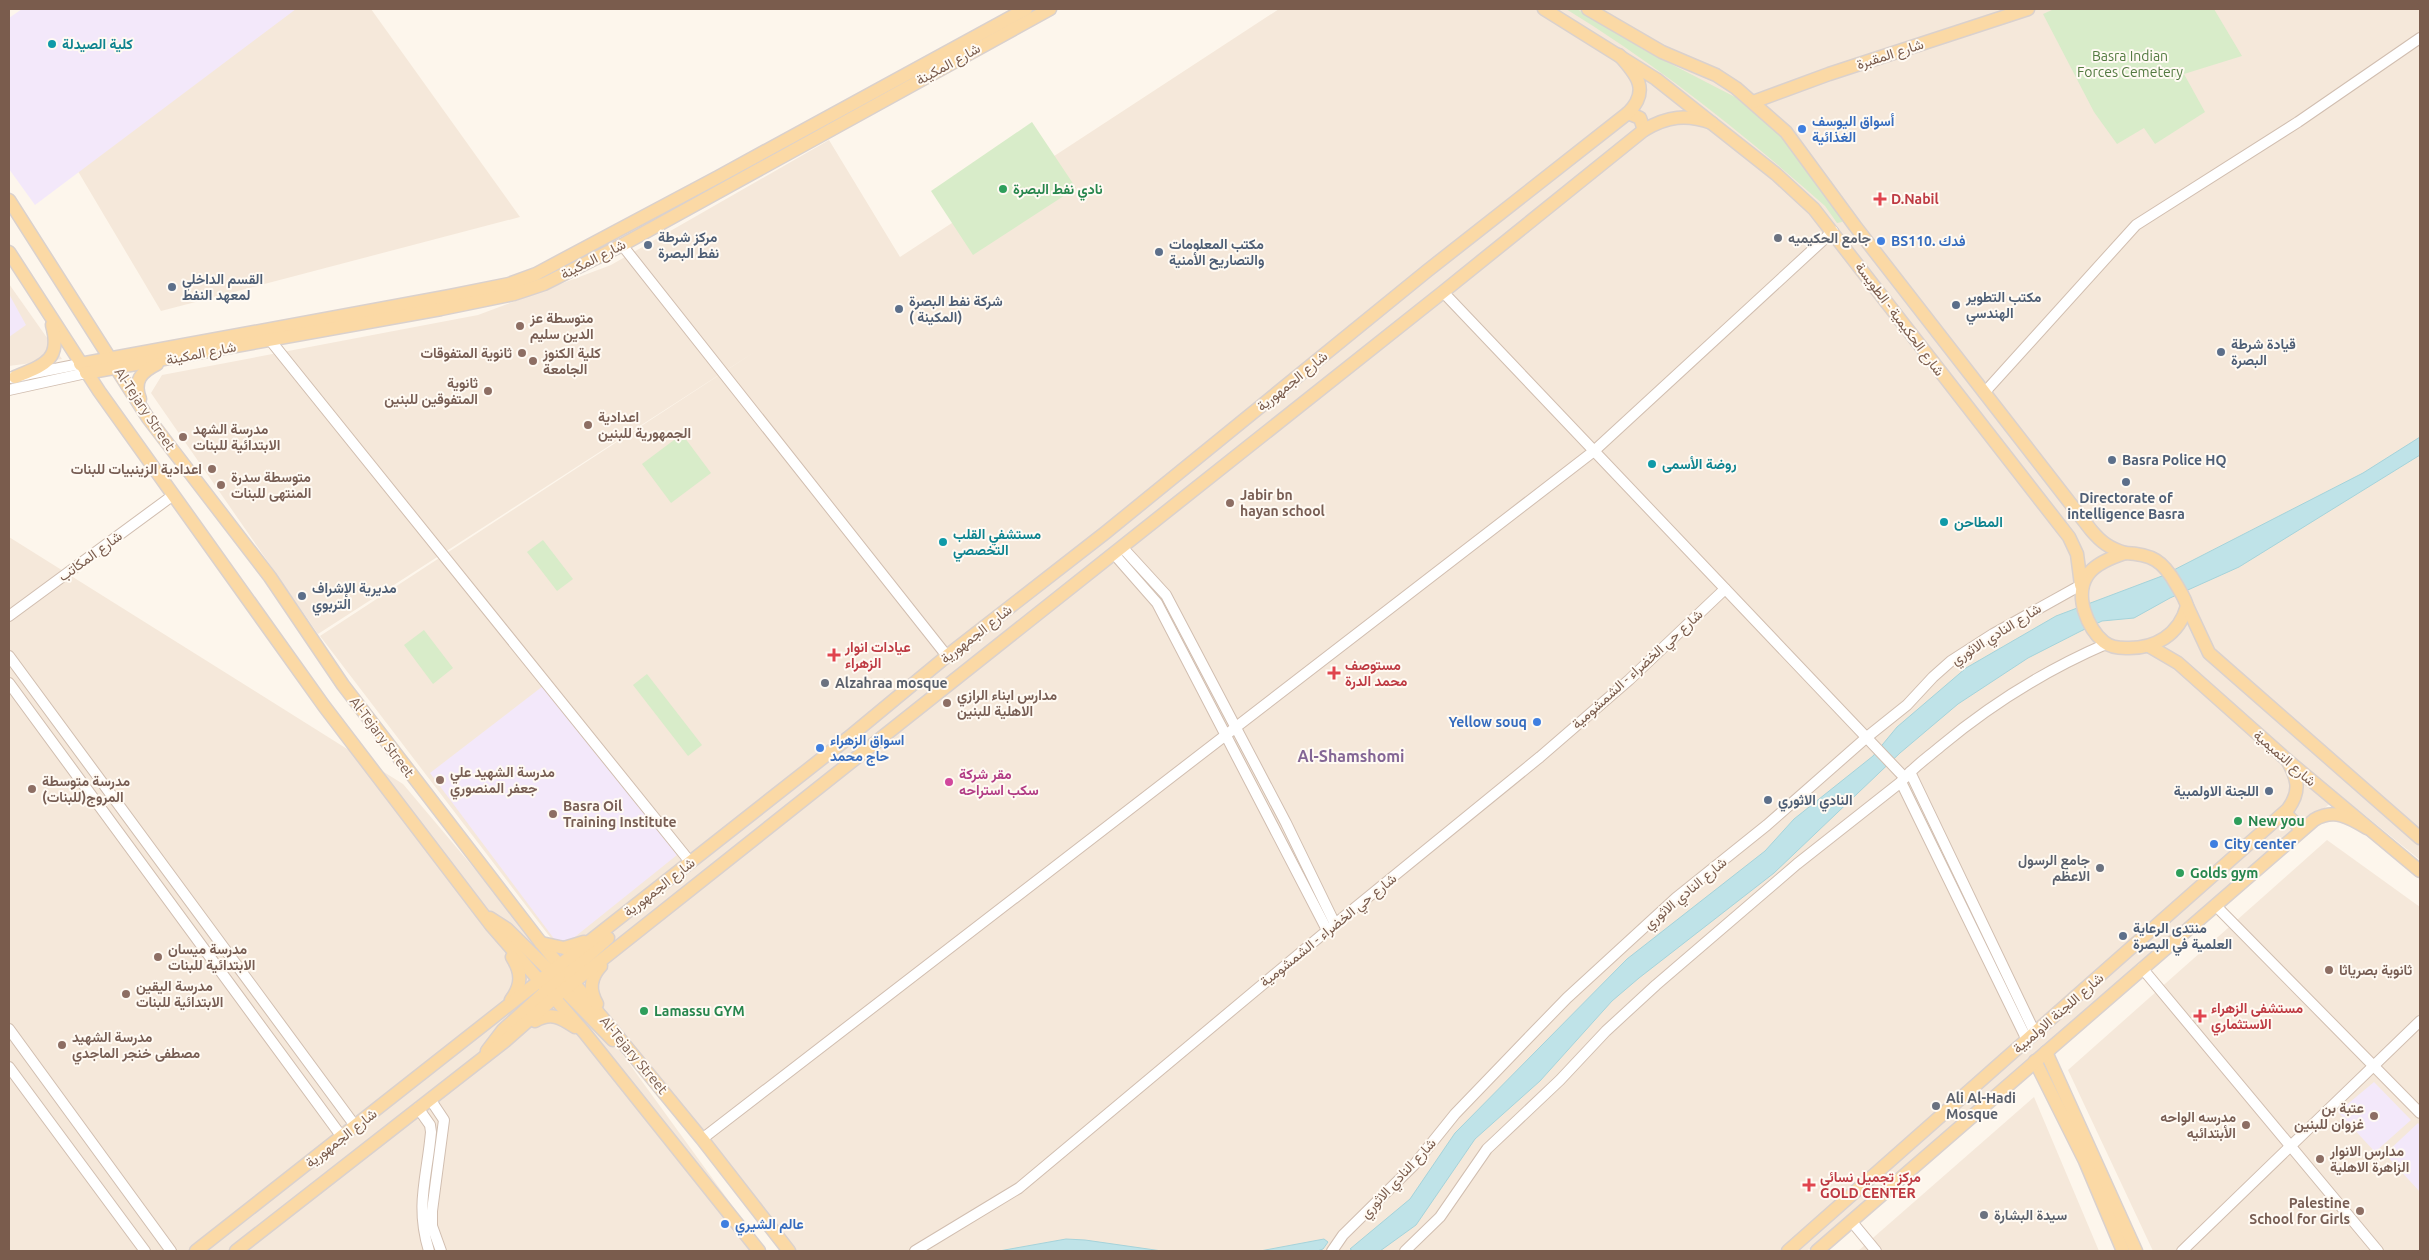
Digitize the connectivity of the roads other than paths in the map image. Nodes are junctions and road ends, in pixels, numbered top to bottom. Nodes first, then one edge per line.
1 (1026, 9) edge
2 (1050, 9) edge
3 (1544, 9) edge
4 (1588, 9) edge
5 (2028, 9) edge
6 (2420, 38) edge
7 (1619, 55) junction
8 (905, 82) junction
9 (1754, 102) junction
10 (1628, 113) junction
11 (1712, 123) junction
12 (1644, 130) junction
13 (9, 200) edge
14 (1833, 231) junction
15 (622, 245) junction
16 (9, 252) edge
17 (1891, 272) junction
18 (1875, 286) junction
19 (1443, 292) junction
20 (1906, 292) junction
21 (1889, 304) junction
22 (49, 315) junction
23 (270, 340) junction
24 (166, 360) junction
25 (114, 363) junction
26 (83, 368) junction
27 (12, 378) edge
28 (9, 390) edge
29 (1984, 393) junction
30 (148, 418) junction
31 (1594, 452) junction
32 (172, 496) junction
33 (1118, 551) junction
34 (2124, 553) junction
35 (2082, 585) junction
36 (1724, 589) junction
37 (2185, 601) junction
38 (9, 616) edge
39 (2106, 644) junction
40 (2149, 646) junction
41 (9, 656) edge
42 (947, 656) junction
43 (9, 683) edge
44 (1236, 728) junction
45 (1227, 735) junction
46 (1868, 738) junction
47 (2287, 760) junction
48 (1903, 776) junction
49 (2285, 812) junction
50 (2367, 828) junction
51 (2302, 830) junction
52 (2420, 838) edge
53 (716, 842) junction
54 (730, 858) junction
55 (691, 863) junction
56 (2420, 871) edge
57 (2215, 905) junction
58 (633, 908) junction
59 (483, 914) junction
60 (1331, 927) junction
61 (497, 931) junction
62 (602, 933) junction
63 (541, 943) junction
64 (1997, 953) junction
65 (611, 954) junction
66 (1987, 958) junction
67 (2142, 968) junction
68 (557, 981) junction
69 (505, 1009) junction
70 (2420, 1021) edge
71 (611, 1028) junction
72 (9, 1029) edge
73 (517, 1032) junction
74 (586, 1034) junction
75 (2031, 1036) junction
76 (630, 1050) junction
77 (2046, 1052) junction
78 (482, 1059) junction
79 (2035, 1061) junction
80 (2374, 1066) junction
81 (9, 1067) edge
82 (430, 1099) junction
83 (418, 1108) junction
84 (2420, 1112) edge
85 (356, 1127) junction
86 (342, 1137) junction
87 (702, 1139) junction
88 (2291, 1146) junction
89 (428, 1152) junction
90 (440, 1153) junction
91 (1889, 1162) junction
92 (1902, 1177) junction
93 (1870, 1179) junction
94 (1883, 1194) junction
95 (1852, 1222) junction
96 (145, 1251) edge
97 (171, 1251) edge
98 (196, 1251) edge
99 (236, 1251) edge
100 (429, 1251) edge
101 (440, 1251) edge
102 (759, 1251) edge
103 (789, 1251) edge
104 (915, 1251) edge
105 (1333, 1251) edge
106 (1405, 1251) edge
107 (1788, 1251) edge
108 (1817, 1251) edge
109 (1876, 1251) edge
110 (2123, 1251) edge
111 (2136, 1251) edge
112 (2182, 1251) edge
113 (2378, 1251) edge

1 - 8 main road, شارع المكينة
2 - 8 main road, شارع المكينة
3 - 7 main road, شارع الحكيمية - الطويسة
4 - 9 main road, شارع الحكيمية - الطويسة
5 - 9 main road, شارع المقبرة
6 - 29 street
7 - 10 main road, شارع الجمهورية
7 - 11 main road, شارع الحكيمية - الطويسة
8 - 15 main road, شارع المكينة
8 - 25 main road, شارع المكينة
9 - 17 main road, شارع الحكيمية - الطويسة
10 - 12 main road
10 - 42 main road, شارع الجمهورية
11 - 12 main road, شارع الجمهورية
11 - 14 main road, شارع الحكيمية - الطويسة
12 - 19 main road, شارع الجمهورية
13 - 25 main road, Al-Tejary Street
14 - 18 main road, شارع الحكيمية - الطويسة
14 - 31 street
15 - 23 main road, شارع المكينة
15 - 42 street
16 - 22 main road, Al-Tejary Street
17 - 18 main road
17 - 20 main road, شارع الحكيمية - الطويسة
18 - 21 main road, شارع الحكيمية - الطويسة
19 - 31 street
19 - 33 main road, شارع الجمهورية
20 - 21 main road
20 - 29 main road, شارع الحكيمية - الطويسة
21 - 35 main road, شارع الحكيمية - الطويسة
22 - 26 main road, Al-Tejary Street
22 - 27 main road
23 - 24 main road, شارع المكينة
23 - 55 street
24 - 25 main road, شارع المكينة
24 - 30 main road
25 - 26 main road, شارع المكينة
25 - 30 main road, Al-Tejary Street
26 - 27 street
26 - 28 street
26 - 32 main road, Al-Tejary Street
29 - 34 main road, شارع الحكيمية - الطويسة
30 - 63 main road, Al-Tejary Street
31 - 36 street
31 - 44 street
32 - 38 street, شارع المكاتب
32 - 59 main road, Al-Tejary Street
33 - 44 street
33 - 45 street
33 - 54 main road, شارع الجمهورية
34 - 35 main road
34 - 37 main road
35 - 39 main road
35 - 46 street, شارع النادي الاثوري
36 - 46 street
36 - 60 street, شارع حي الخضراء - الشمشومية
37 - 40 main road
37 - 52 main road, شارع التميمية
39 - 40 main road
39 - 48 street
40 - 47 main road, شارع التميمية
41 - 85 street
42 - 53 main road, شارع الجمهورية
43 - 86 street
44 - 45 street
44 - 60 street
45 - 60 street
45 - 87 street
46 - 48 street
46 - 105 street, شارع النادي الاثوري
47 - 49 main road, شارع اللجنة الاولمبية
47 - 50 main road, شارع التميمية
48 - 64 street
48 - 66 street
48 - 106 street
49 - 51 main road
49 - 75 main road, شارع اللجنة الاولمبية
50 - 51 main road, شارع اللجنة الاولمبية
50 - 56 main road, شارع التميمية
51 - 57 main road, شارع اللجنة الاولمبية
53 - 54 main road
53 - 55 main road, شارع الجمهورية
54 - 65 main road, شارع الجمهورية
55 - 58 main road, شارع الجمهورية
57 - 67 main road, شارع اللجنة الاولمبية
57 - 80 street
58 - 62 main road, شارع الجمهورية
58 - 68 main road
59 - 61 main road, Al-Tejary Street
59 - 68 main road
60 - 104 street, شارع حي الخضراء - الشمشومية
61 - 68 main road, Al-Tejary Street
61 - 69 main road
62 - 63 main road
62 - 68 main road, شارع الجمهورية
63 - 68 main road, Al-Tejary Street
64 - 66 street
64 - 75 street
65 - 68 main road, شارع الجمهورية
65 - 71 main road
66 - 75 street
67 - 77 main road, شارع اللجنة الاولمبية
67 - 88 street
68 - 69 main road, شارع الجمهورية
68 - 71 main road, Al-Tejary Street
68 - 73 main road, شارع الجمهورية
68 - 74 main road, Al-Tejary Street
68 - 76 main road
68 - 78 main road
69 - 85 main road, شارع الجمهورية
70 - 80 street
71 - 76 main road, Al-Tejary Street
72 - 97 street
73 - 74 main road
73 - 78 main road, شارع الجمهورية
74 - 102 main road, Al-Tejary Street
75 - 91 main road, شارع اللجنة الاولمبية
76 - 87 main road, Al-Tejary Street
77 - 79 main road, شارع اللجنة الاولمبية
77 - 111 main road
78 - 82 main road, شارع الجمهورية
79 - 92 main road, شارع اللجنة الاولمبية
79 - 110 main road
80 - 84 street
80 - 88 street
81 - 96 street
82 - 83 main road, شارع الجمهورية
82 - 90 street
83 - 89 street
83 - 99 main road, شارع الجمهورية
85 - 86 main road, شارع الجمهورية
86 - 98 main road, شارع الجمهورية
87 - 103 main road, Al-Tejary Street
88 - 112 street
88 - 113 street
89 - 90 street
89 - 100 street
90 - 101 street
91 - 92 main road
91 - 93 main road, شارع اللجنة الاولمبية
92 - 94 main road, شارع اللجنة الاولمبية
93 - 94 main road
93 - 107 main road, شارع اللجنة الاولمبية
94 - 95 main road, شارع اللجنة الاولمبية
95 - 108 main road, شارع اللجنة الاولمبية
95 - 109 street

